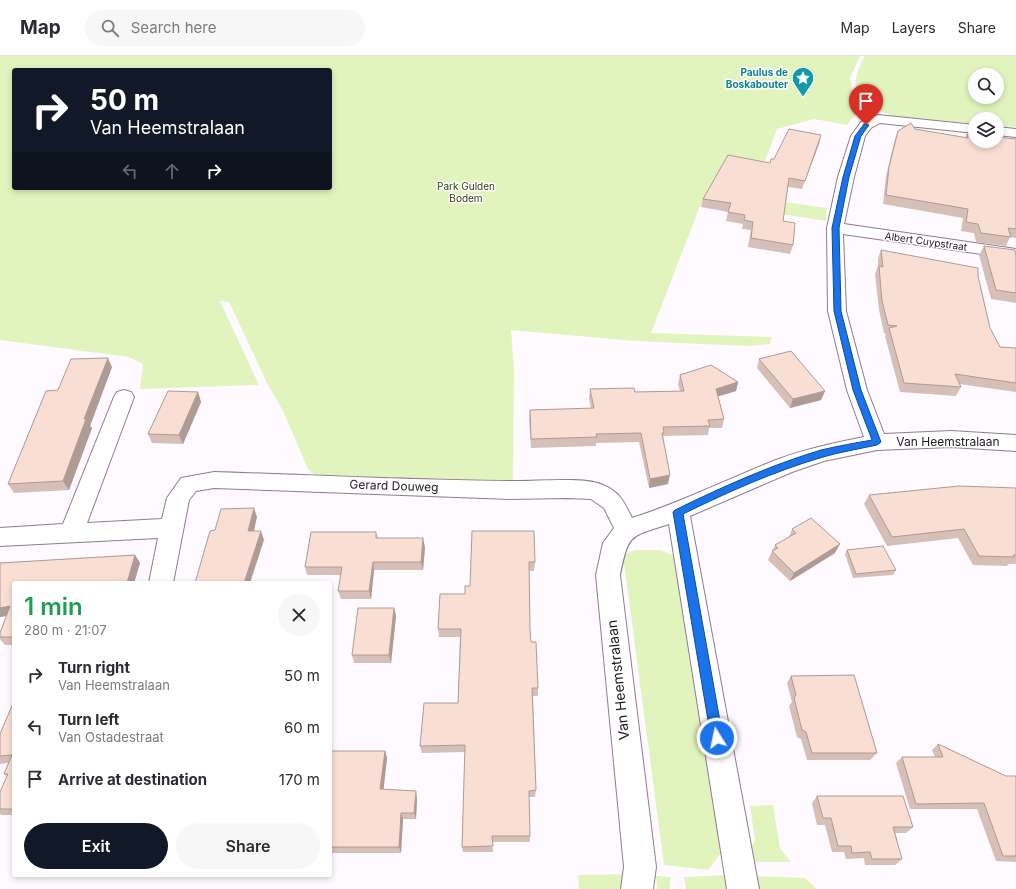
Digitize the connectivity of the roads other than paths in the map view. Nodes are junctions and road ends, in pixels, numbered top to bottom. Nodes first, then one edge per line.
1 (968, 128) edge
2 (1004, 132) edge
3 (1016, 133) edge
4 (835, 228) junction
5 (1016, 254) edge
6 (124, 397) dead end
7 (877, 442) junction
8 (1016, 442) edge
9 (678, 512) junction
10 (172, 528) junction
11 (626, 529) junction
12 (72, 532) junction
13 (0, 537) edge
14 (161, 581) edge
15 (637, 889) edge
16 (742, 889) edge

1 - 4 street
2 - 3 street
4 - 5 street, Albert Cuypstraat
4 - 7 street
6 - 12 street
7 - 8 street, Van Heemstralaan
7 - 9 street, Van Heemstralaan
9 - 11 street, Van Heemstralaan
9 - 16 street
10 - 11 street, Gerard Douweg
10 - 12 street
10 - 14 street, Gerard Douweg
11 - 15 street, Van Heemstralaan
12 - 13 street

